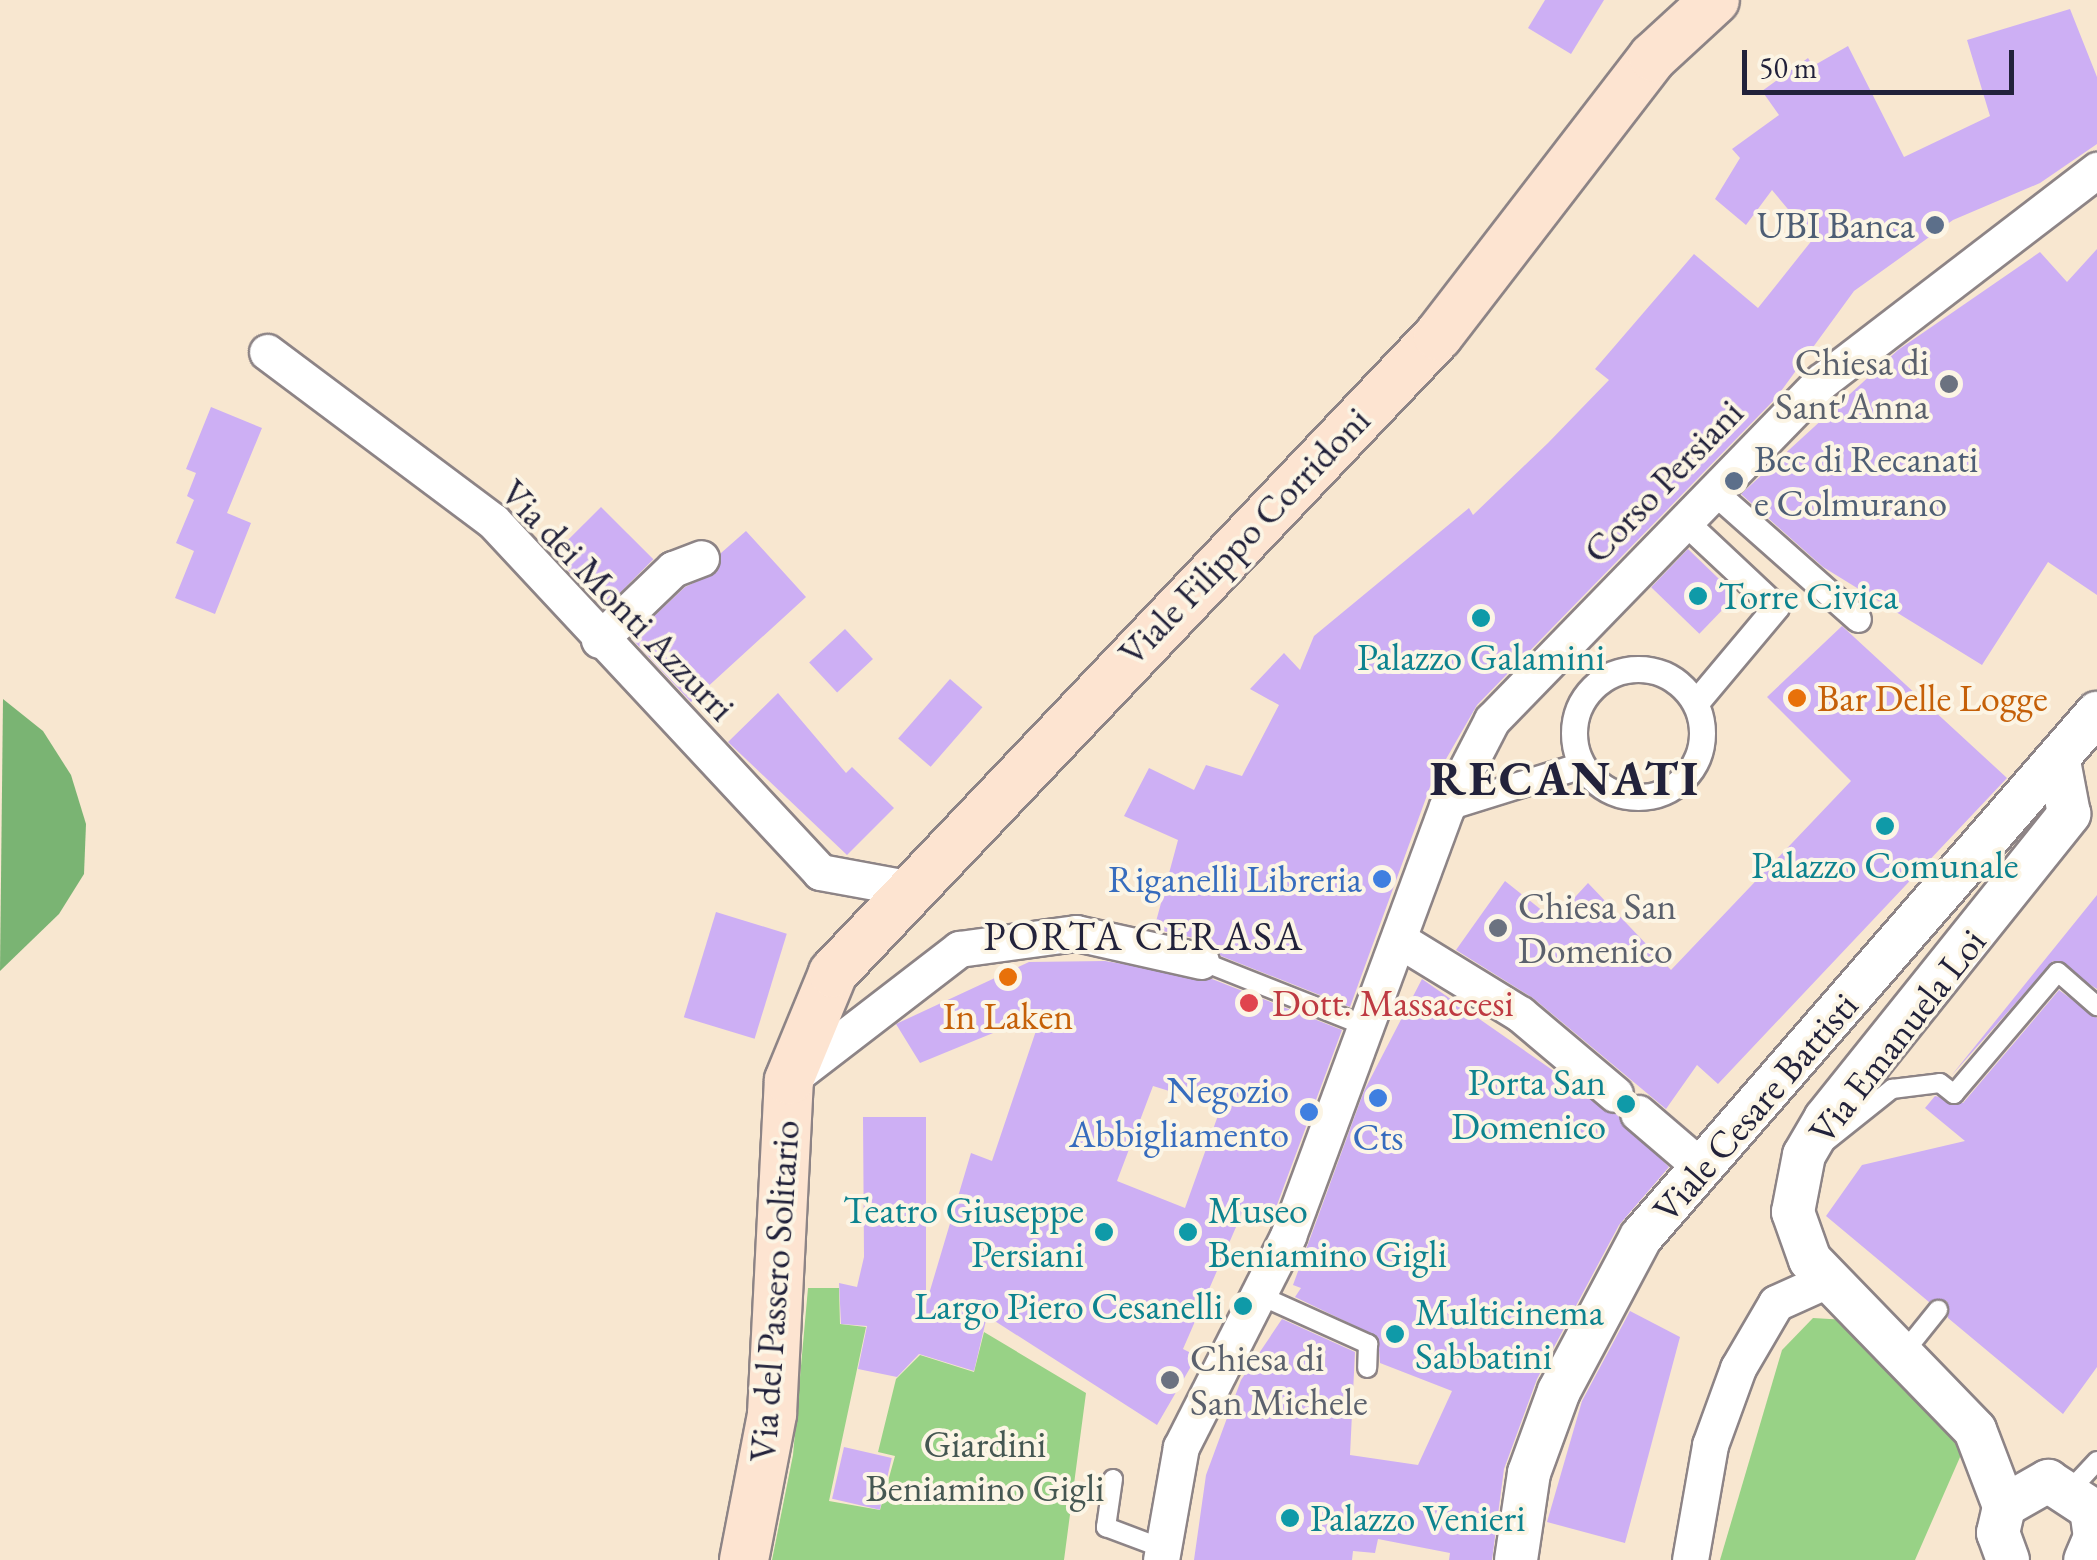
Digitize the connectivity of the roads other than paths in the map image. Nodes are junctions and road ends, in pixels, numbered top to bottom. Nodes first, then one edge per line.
1 (1715, 0) edge
2 (2097, 170) edge
3 (268, 352) dead end
4 (1711, 489) junction
5 (1683, 520) junction
6 (702, 558) dead end
7 (1858, 619) dead end
8 (598, 640) junction
9 (1698, 700) junction
10 (2097, 712) edge
11 (2059, 761) junction
12 (1579, 766) junction
13 (1447, 807) junction
14 (907, 888) junction
15 (1401, 942) junction
16 (1201, 961) joint
17 (2097, 1006) edge
18 (1370, 1028) junction
19 (789, 1080) junction
20 (1804, 1154) junction
21 (1701, 1167) junction
22 (1826, 1280) junction
23 (1258, 1295) junction
24 (1938, 1310) dead end
25 (1905, 1351) junction
26 (1367, 1368) dead end
27 (1112, 1480) dead end
28 (2075, 1518) edge
29 (1162, 1554) edge
30 (744, 1560) edge
31 (1516, 1560) edge
32 (1690, 1560) edge
33 (2008, 1560) edge

1 - 14 main road, Viale Filippo Corridoni
2 - 4 street, Corso Persiani
3 - 8 street, Via dei Monti Azzurri
4 - 5 street, Corso Persiani
4 - 7 street
5 - 9 street
5 - 13 street, Corso Persiani
6 - 8 street
8 - 14 street, Via dei Monti Azzurri
9 - 12 street
9 - 12 street
10 - 11 street, Viale Cesare Battisti
11 - 20 street, Via Emanuela Loi
11 - 21 street, Viale Cesare Battisti
12 - 13 street
13 - 15 street, Corso Persiani
14 - 19 main road, Viale Filippo Corridoni
15 - 18 street, Corso Persiani
15 - 21 street
16 - 18 lane
16 - 19 street
17 - 20 lane
18 - 23 street, Corso Persiani
19 - 30 main road, Via del Passero Solitario
20 - 22 street, Via Emanuela Loi
21 - 31 street, Viale Cesare Battisti
22 - 25 street, Via Emanuela Loi
22 - 32 street
23 - 26 lane
23 - 29 street, Corso Persiani
24 - 25 lane
25 - 28 street, Via Emanuela Loi
27 - 29 lane
28 - 33 street

